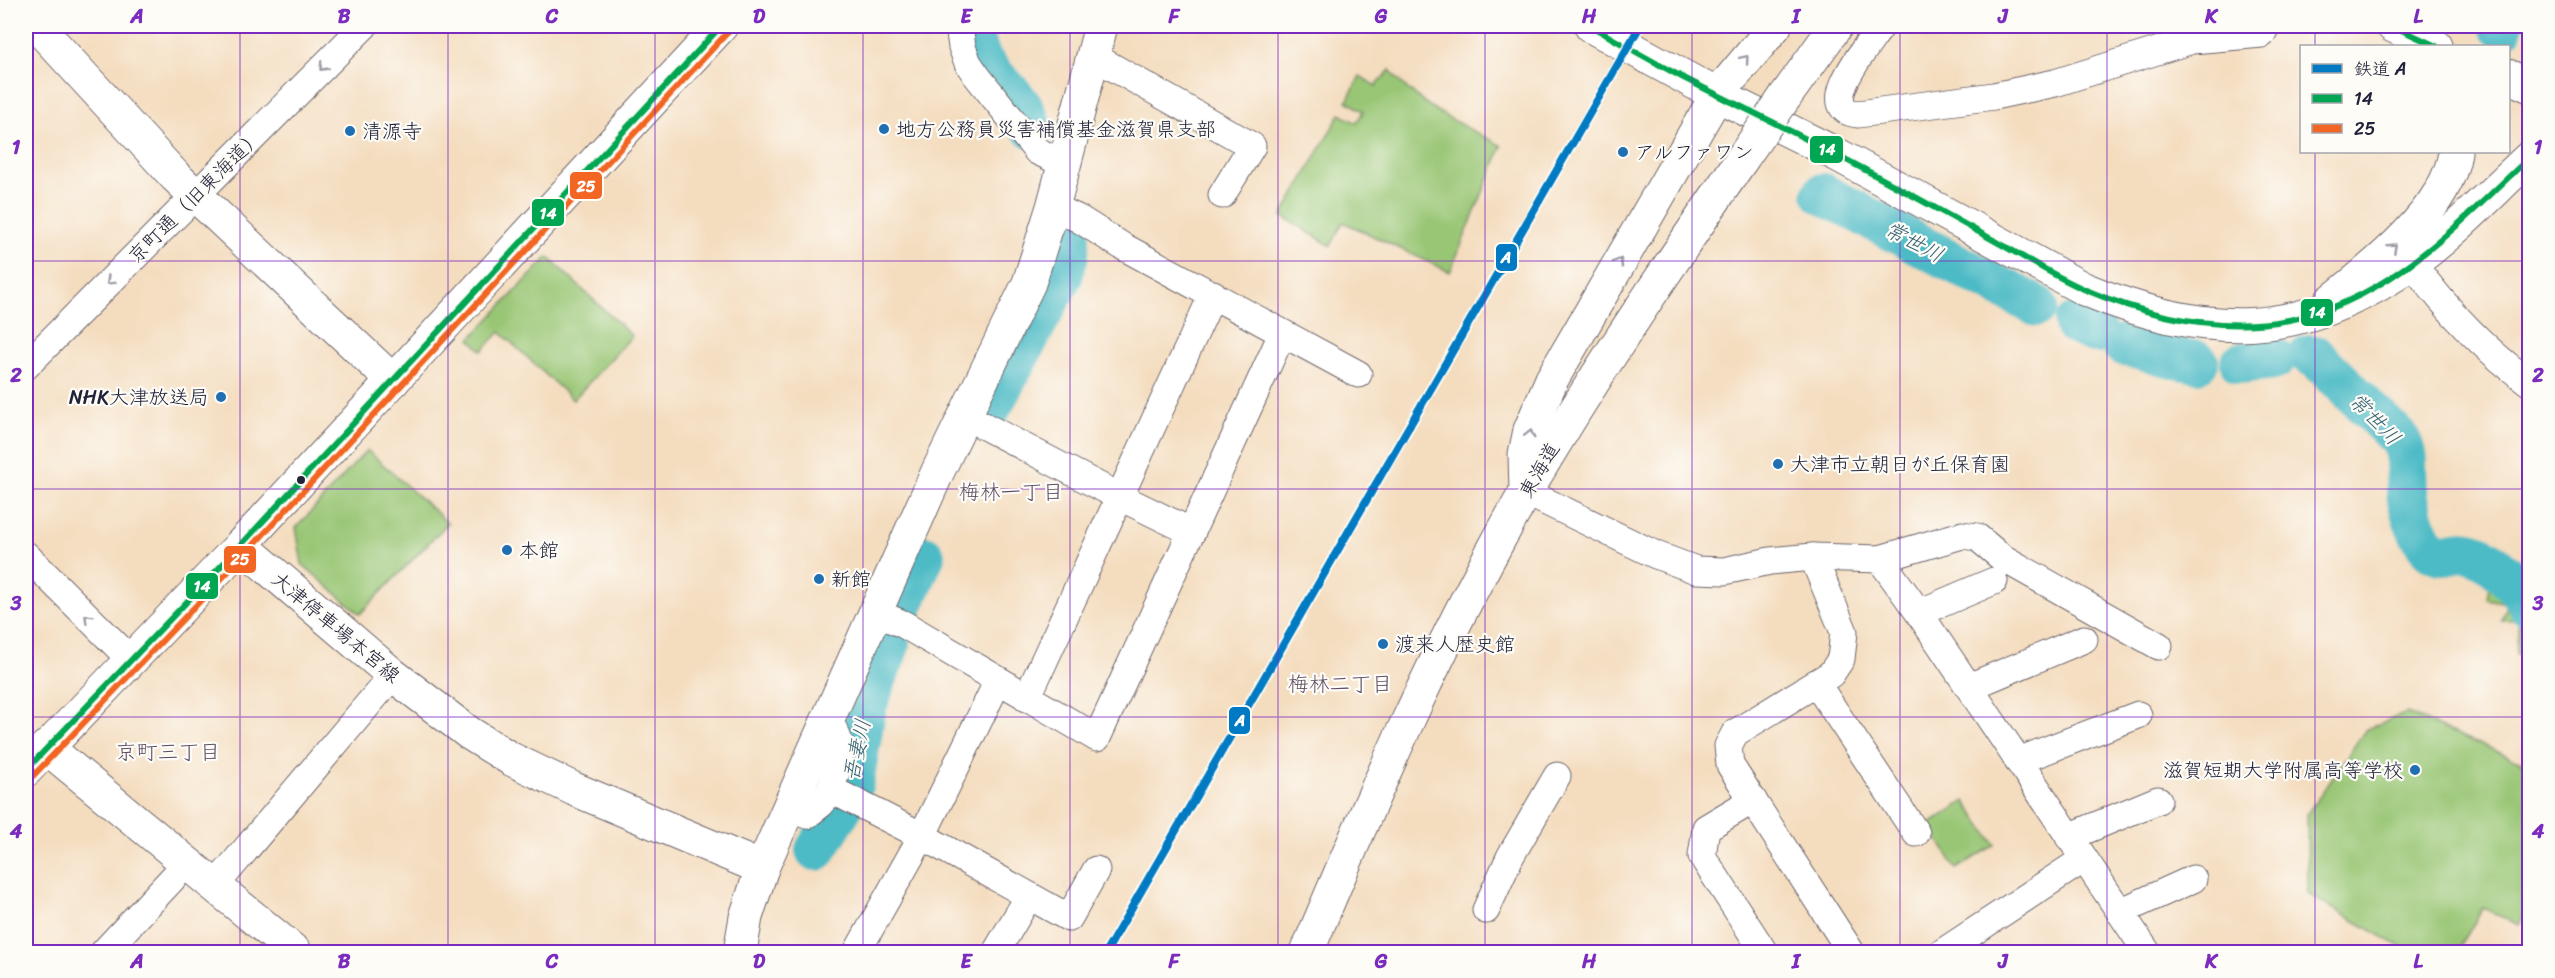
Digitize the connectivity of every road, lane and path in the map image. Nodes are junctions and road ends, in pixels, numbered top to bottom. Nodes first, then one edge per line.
1 (37, 26) edge
2 (364, 26) edge
3 (721, 26) edge
4 (958, 26) edge
5 (1591, 26) edge
6 (1775, 26) edge
7 (1836, 26) edge
8 (1881, 26) edge
9 (2266, 26) edge
10 (2391, 26) edge
11 (1097, 41) edge
12 (2412, 45) edge
13 (2434, 45) edge
14 (2510, 77) edge
15 (2529, 86) edge
16 (1718, 95) junction
17 (2455, 153) edge
18 (2529, 157) edge
19 (1065, 164) junction
20 (1222, 195) dead end
21 (196, 196) junction
22 (1053, 207) junction
23 (2412, 263) junction
24 (1213, 294) junction
25 (2316, 312) junction
26 (1282, 334) junction
27 (26, 366) edge
28 (1358, 374) dead end
29 (393, 381) junction
30 (2529, 383) edge
31 (965, 416) junction
32 (1526, 492) junction
33 (1119, 497) junction
34 (1192, 532) junction
35 (241, 545) junction
36 (26, 555) edge
37 (1813, 557) junction
38 (1880, 559) junction
39 (1994, 581) dead end
40 (1919, 613) junction
41 (888, 618) junction
42 (2084, 639) dead end
43 (2159, 646) dead end
44 (130, 659) junction
45 (393, 675) junction
46 (998, 681) junction
47 (1816, 683) junction
48 (1969, 687) junction
49 (1027, 698) junction
50 (2138, 715) dead end
51 (827, 720) junction
52 (36, 758) edge
53 (2018, 760) junction
54 (1557, 776) dead end
55 (841, 794) junction
56 (1753, 800) junction
57 (2158, 800) dead end
58 (788, 808) junction
59 (1916, 832) dead end
60 (922, 836) junction
61 (2069, 837) junction
62 (2084, 859) junction
63 (186, 864) junction
64 (762, 868) junction
65 (1096, 870) dead end
66 (2193, 879) dead end
67 (214, 887) junction
68 (1029, 896) junction
69 (1486, 910) dead end
70 (2120, 912) junction
71 (2140, 950) edge
72 (104, 952) edge
73 (296, 952) edge
74 (740, 952) edge
75 (857, 952) edge
76 (996, 952) edge
77 (1307, 952) edge
78 (1764, 952) edge
79 (1851, 952) edge
80 (1943, 952) edge

1 - 21 main road
2 -> 21 street, 京町通（旧東海道）
3 - 29 main road
4 - 19 street
5 - 16 main road
16 -> 6 main road
7 - 32 main road, 東海道, bridge
8 - 9 street
10 - 12 main road
10 - 13 main road
11 - 19 main road
11 - 20 street
14 - 15 main road
16 - 25 main road
32 -> 16 main road
25 -> 17 main road
18 - 23 main road
19 - 22 main road
21 -> 27 street, 京町通（旧東海道）
21 - 29 main road
22 - 24 street
22 - 31 main road
23 - 25 main road
23 - 30 street
24 - 26 street
24 - 33 street
26 - 28 street
26 - 34 street
29 - 35 main road
31 - 33 street
31 - 41 main road
32 - 37 street
32 - 77 main road, 東海道
33 - 34 street
33 - 49 street
34 - 49 street
35 - 44 main road
35 - 45 main road, 大津停車場本宮線
44 -> 36 street
37 - 38 street
37 - 47 street
38 - 40 street
38 - 43 street
39 - 40 street
40 - 48 street
41 - 46 street
41 - 51 main road
42 - 48 street
44 - 52 main road
45 - 64 main road, 大津停車場本宮線
45 - 67 street
46 - 49 street
46 - 60 street
47 - 56 street
47 - 59 street
48 - 53 street
50 - 53 street
51 - 55 street
51 - 58 main road
52 - 63 main road
53 - 61 street
54 - 69 street
55 - 58 street
55 - 60 street
56 - 78 street
56 - 79 street
57 - 61 street
58 - 64 main road
60 - 68 street
60 - 75 street
61 - 62 street
62 - 70 street
62 - 80 street
63 - 67 main road
63 - 72 street
64 - 74 main road
65 - 68 street
66 - 70 street
67 - 73 main road
68 - 76 street
70 - 71 street

